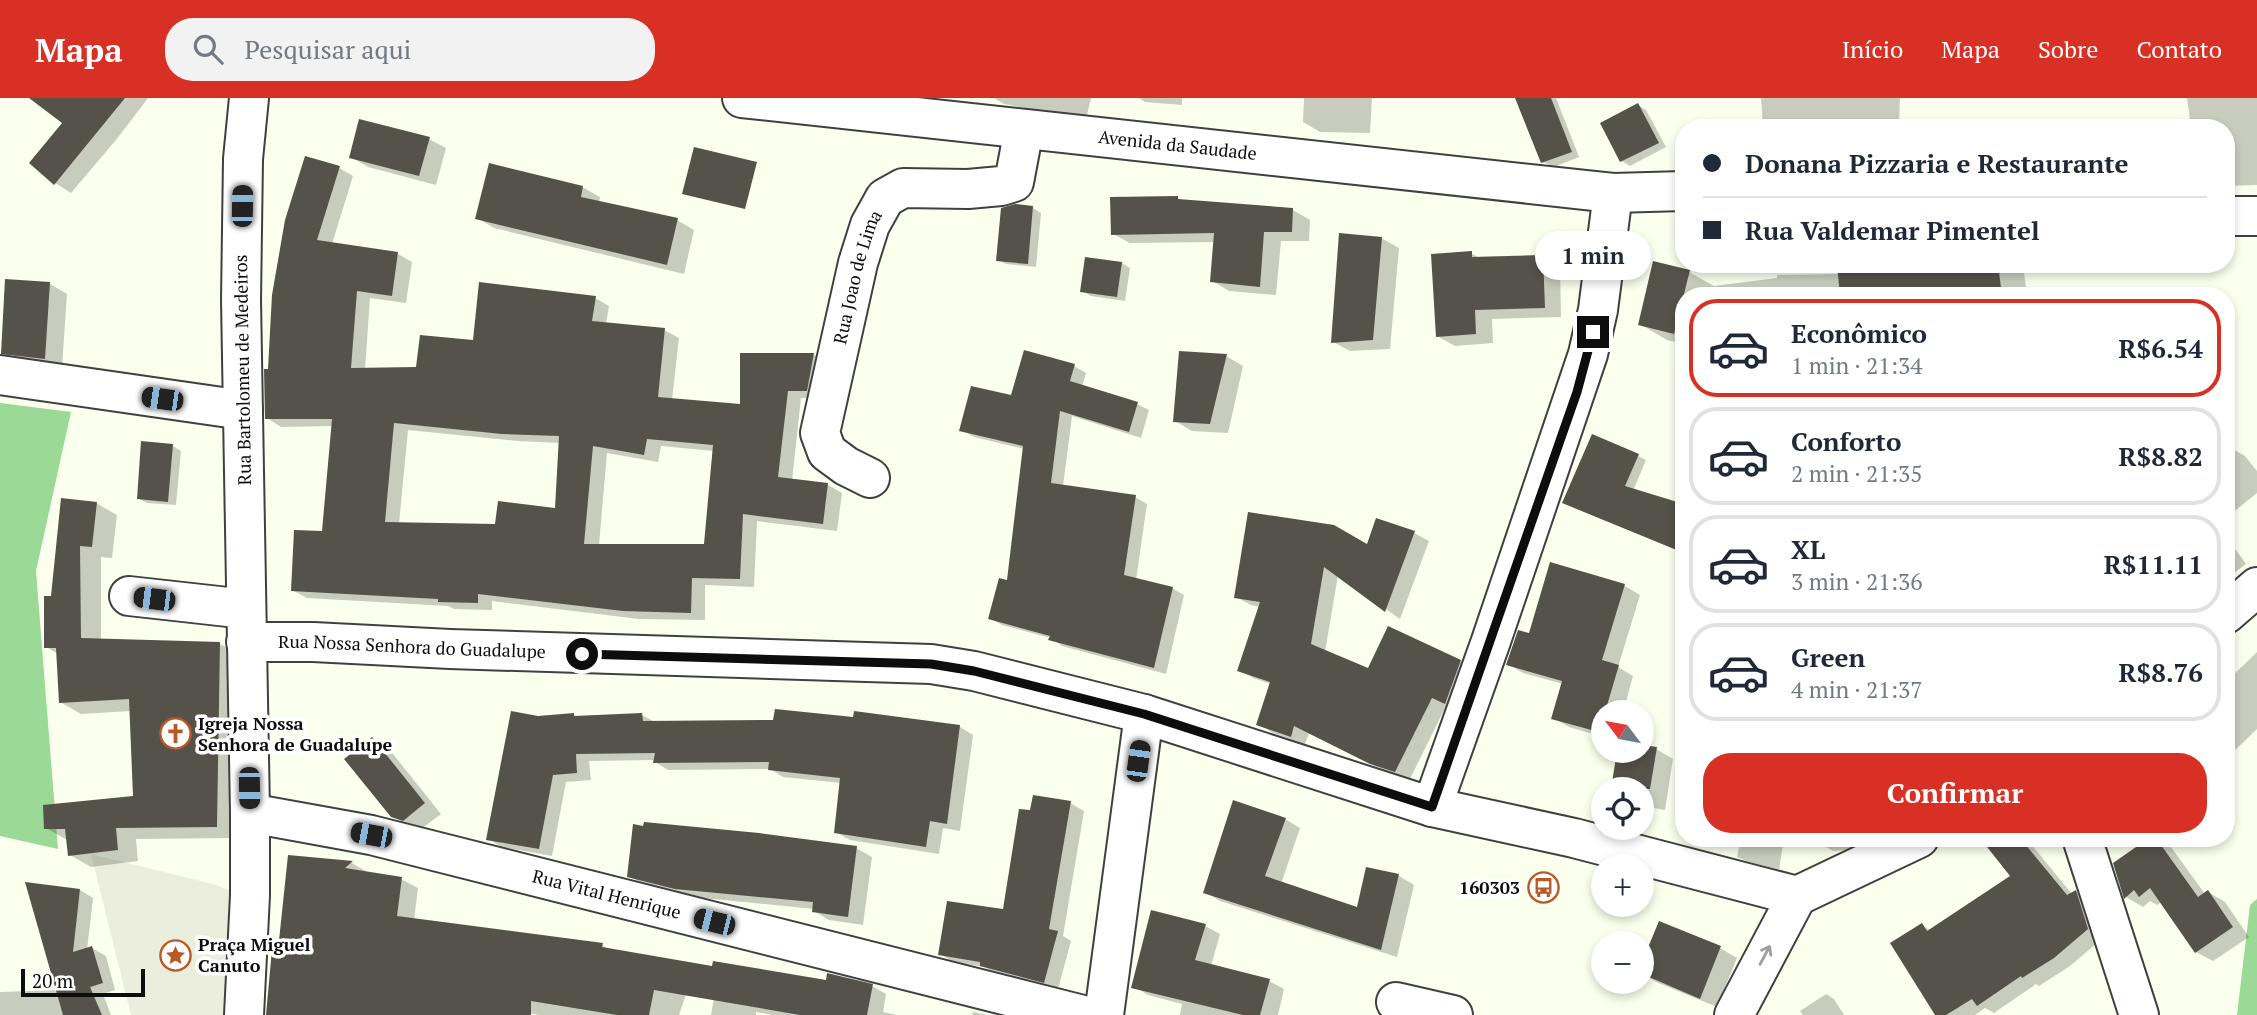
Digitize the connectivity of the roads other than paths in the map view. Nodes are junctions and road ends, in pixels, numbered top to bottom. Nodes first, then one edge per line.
1 (249, 98) edge
2 (742, 98) edge
3 (1024, 129) junction
4 (1675, 191) edge
5 (1613, 193) junction
6 (2235, 216) edge
7 (2257, 216) edge
8 (0, 375) edge
9 (243, 410) junction
10 (870, 478) dead end
11 (2257, 587) edge
12 (129, 596) dead end
13 (2235, 606) edge
14 (246, 626) junction
15 (1144, 714) junction
16 (1432, 807) junction
17 (250, 813) junction
18 (1900, 847) edge
19 (2085, 847) edge
20 (1797, 896) junction
21 (1396, 1002) dead end
22 (1741, 1012) edge
23 (244, 1015) edge
24 (1083, 1015) edge
25 (1104, 1015) edge
26 (1452, 1015) edge
27 (2139, 1015) edge

1 - 9 street, Rua Bartolomeu de Medeiros
2 - 3 street, Avenida da Saudade
3 - 5 street, Avenida da Saudade
3 - 10 street, Rua Joao de Lima
4 - 5 street, Avenida da Saudade
5 - 16 street
6 - 7 street
8 - 9 street
9 - 14 street, Rua Bartolomeu de Medeiros
11 - 13 street
12 - 14 street, Rua Nossa Senhora do Guadalupe
14 - 15 street, Rua Nossa Senhora do Guadalupe
14 - 17 street, Rua Bartolomeu de Medeiros
15 - 16 street, Rua Nossa Senhora do Guadalupe
15 - 25 street
16 - 20 street, Rua Nossa Senhora do Guadalupe
17 - 23 street, Rua Bartolomeu de Medeiros
17 - 24 street, Rua Vital Henrique
18 - 20 street
19 - 27 street
22 -> 20 street
21 - 26 street

